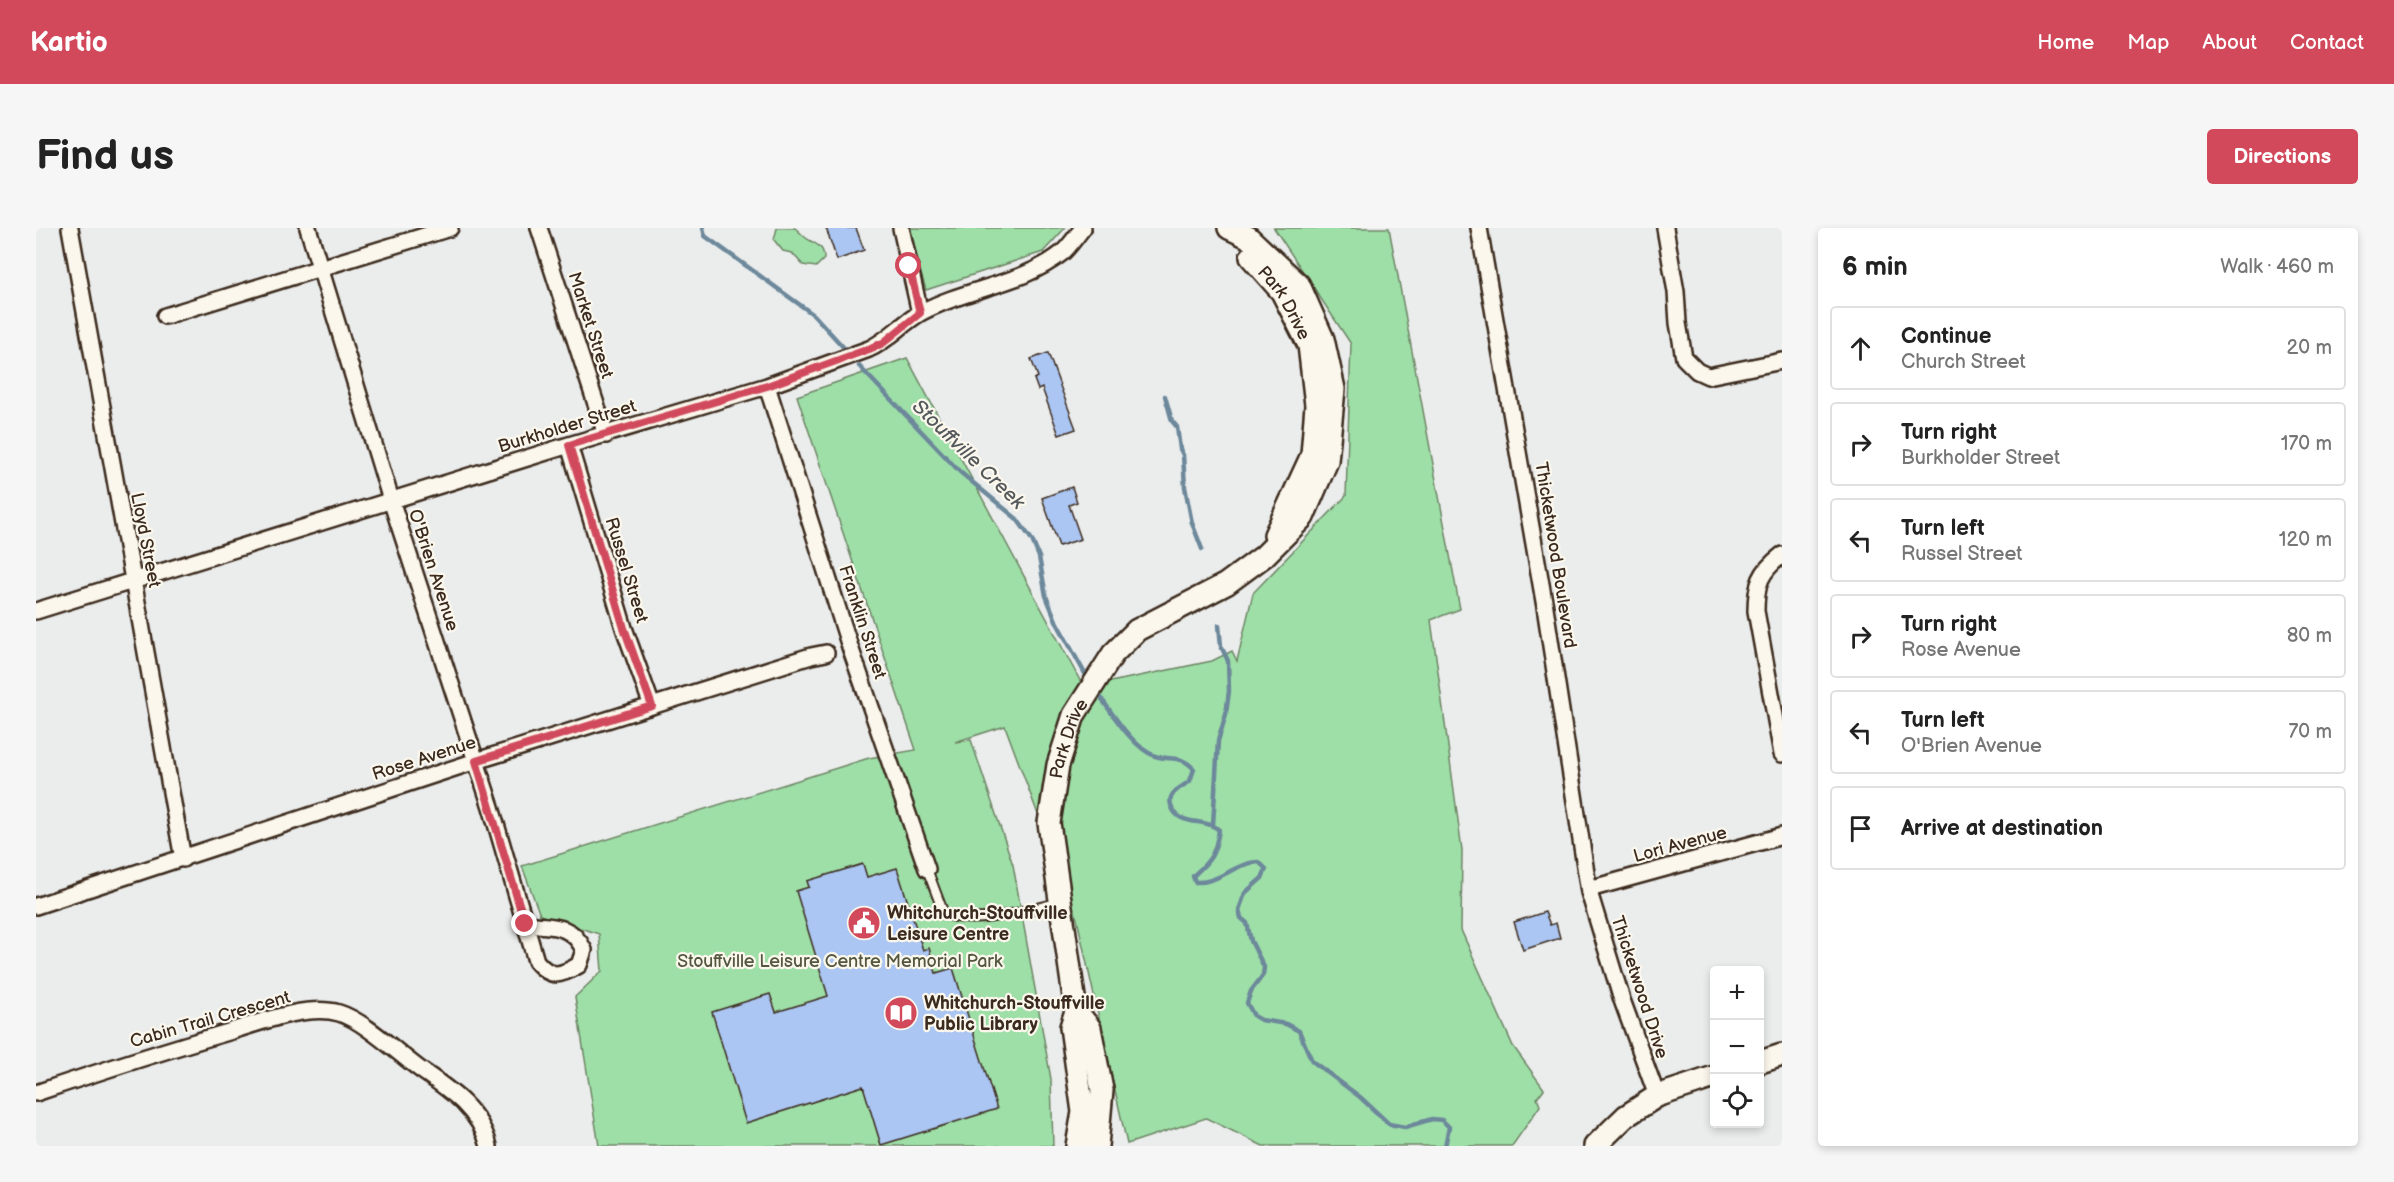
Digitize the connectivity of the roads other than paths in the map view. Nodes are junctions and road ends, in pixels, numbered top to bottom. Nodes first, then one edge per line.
1 (70, 228) edge
2 (308, 228) edge
3 (450, 228) edge
4 (538, 228) edge
5 (901, 228) edge
6 (1083, 228) edge
7 (1229, 228) edge
8 (1479, 228) edge
9 (1665, 228) edge
10 (321, 267) junction
11 (920, 313) junction
12 (165, 316) dead end
13 (1782, 361) edge
14 (767, 386) junction
15 (606, 435) junction
16 (569, 445) junction
17 (391, 500) junction
18 (1782, 555) edge
19 (135, 581) junction
20 (36, 612) edge
21 (826, 653) dead end
22 (652, 706) junction
23 (1782, 754) edge
24 (476, 761) junction
25 (1782, 836) edge
26 (183, 859) junction
27 (927, 869) joint
28 (1589, 889) junction
29 (1061, 903) junction
30 (36, 906) edge
31 (525, 924) dead end
32 (1076, 1011) junction
33 (1782, 1055) edge
34 (1764, 1061) edge
35 (1710, 1078) edge
36 (36, 1093) edge
37 (1657, 1096) junction
38 (489, 1146) edge
39 (1077, 1146) edge
40 (1097, 1146) edge
41 (1595, 1146) edge

1 - 19 street, Lloyd Street
2 - 10 street, O'Brien Avenue
3 - 10 street
4 - 15 street, Market Street
5 - 11 street
6 - 11 street, Burkholder Street
7 - 29 street, Park Drive
8 - 28 street, Thicketwood Boulevard
9 - 13 street
10 - 12 street
10 - 17 street, O'Brien Avenue
11 - 14 street, Burkholder Street
14 - 15 street, Burkholder Street
14 - 27 street, Franklin Street
15 - 16 street, Burkholder Street
16 - 17 street, Burkholder Street
16 - 22 street, Russel Street
17 - 19 street, Burkholder Street
17 - 24 street, O'Brien Avenue
18 - 23 street
19 - 20 street, Burkholder Street
19 - 26 street, Lloyd Street
21 - 22 street, Rose Avenue
22 - 24 street, Rose Avenue
24 - 26 street, Rose Avenue
24 - 31 street, O'Brien Avenue
25 - 28 street, Lori Avenue
26 - 30 street, Rose Avenue
27 - 29 lane
28 - 37 street, Thicketwood Drive
29 - 32 street, Park Drive
32 - 39 street, Park Drive
32 - 40 street, Park Drive
33 - 34 street
35 - 37 street
36 - 38 street, Cabin Trail Crescent
37 - 41 street

